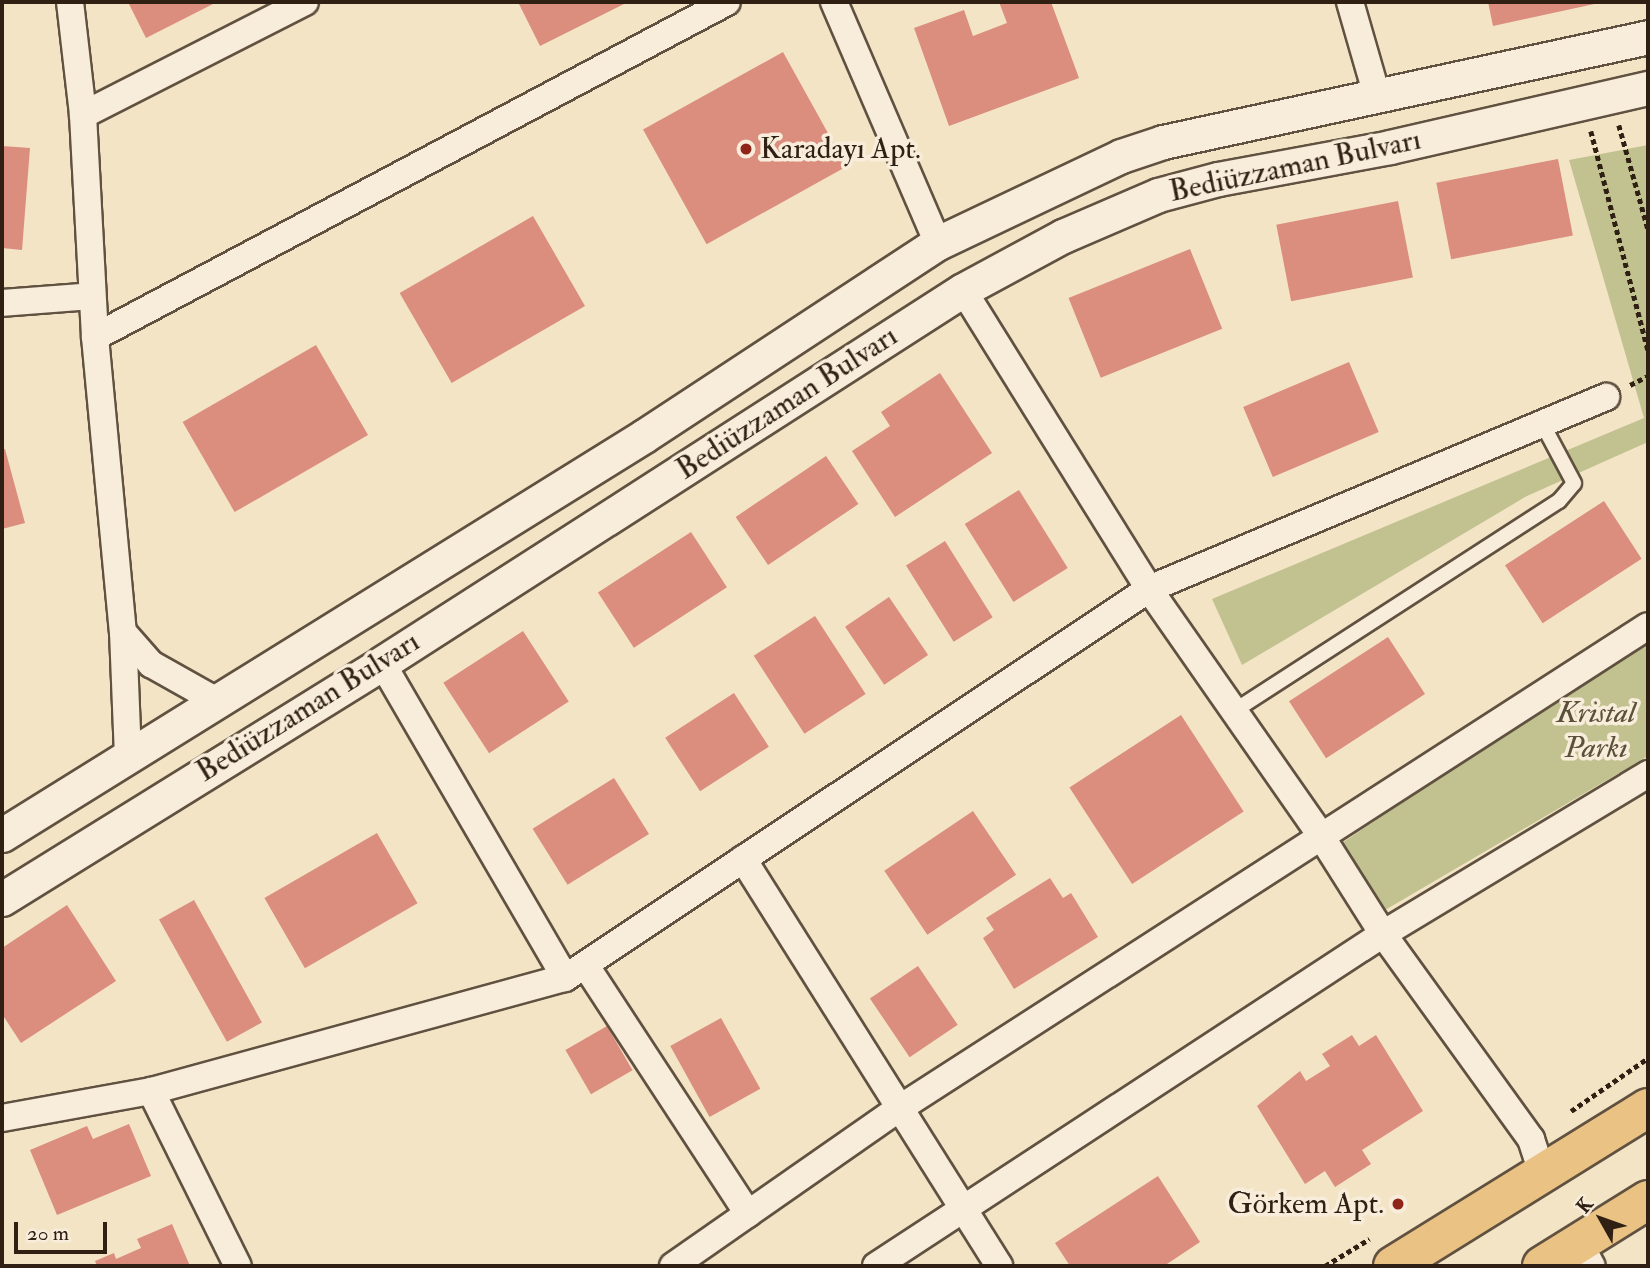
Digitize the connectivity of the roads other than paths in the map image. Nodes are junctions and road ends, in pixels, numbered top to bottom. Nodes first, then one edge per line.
1 (70, 2) edge
2 (305, 2) edge
3 (727, 2) edge
4 (834, 2) edge
5 (1350, 2) edge
6 (1648, 37) edge
7 (1648, 88) edge
8 (1378, 99) junction
9 (83, 115) junction
10 (938, 243) junction
11 (963, 290) junction
12 (93, 296) junction
13 (2, 303) edge
14 (95, 337) junction
15 (1606, 397) dead end
16 (1542, 423) junction
17 (1149, 589) junction
18 (1648, 626) edge
19 (123, 632) junction
20 (383, 663) junction
21 (217, 701) junction
22 (1234, 711) junction
23 (128, 757) junction
24 (1648, 774) edge
25 (2, 835) edge
26 (1321, 836) junction
27 (743, 859) junction
28 (2, 899) edge
29 (1383, 934) junction
30 (575, 972) junction
31 (151, 1091) junction
32 (1648, 1108) edge
33 (897, 1110) junction
34 (2, 1118) edge
35 (1542, 1173) junction
36 (1648, 1200) edge
37 (962, 1210) junction
38 (748, 1214) junction
39 (1586, 1255) edge
40 (238, 1266) edge
41 (673, 1266) edge
42 (876, 1266) edge
43 (999, 1266) edge
44 (1393, 1266) edge
45 (1542, 1266) edge

1 - 9 street
2 - 9 street
3 - 14 street
4 - 10 street
5 - 8 street
6 - 8 street, Bediüzzaman Bulvarı
7 - 11 street, Bediüzzaman Bulvarı
8 - 10 street, Bediüzzaman Bulvarı
9 - 12 street
10 - 21 street, Bediüzzaman Bulvarı
11 - 17 street
11 - 20 street, Bediüzzaman Bulvarı
12 - 13 street
12 - 14 street
14 - 19 street
15 - 16 street
16 - 17 street
16 - 22 lane
17 - 22 street
17 - 27 street
18 - 26 street
19 - 21 street
19 - 23 street
20 - 28 street, Bediüzzaman Bulvarı
20 - 30 street
21 - 23 street, Bediüzzaman Bulvarı
22 - 26 street
23 - 25 street, Bediüzzaman Bulvarı
24 - 29 street
26 - 29 street
26 - 33 street
27 - 30 street
27 - 33 street
29 - 35 street
29 - 37 street
30 - 31 street
30 - 38 street
31 - 34 street
31 - 40 street
32 - 35 main road
33 - 37 street
33 - 38 street
35 - 44 main road
36 - 39 main road
37 - 42 street
37 - 43 street
38 - 41 street
39 - 45 main road

